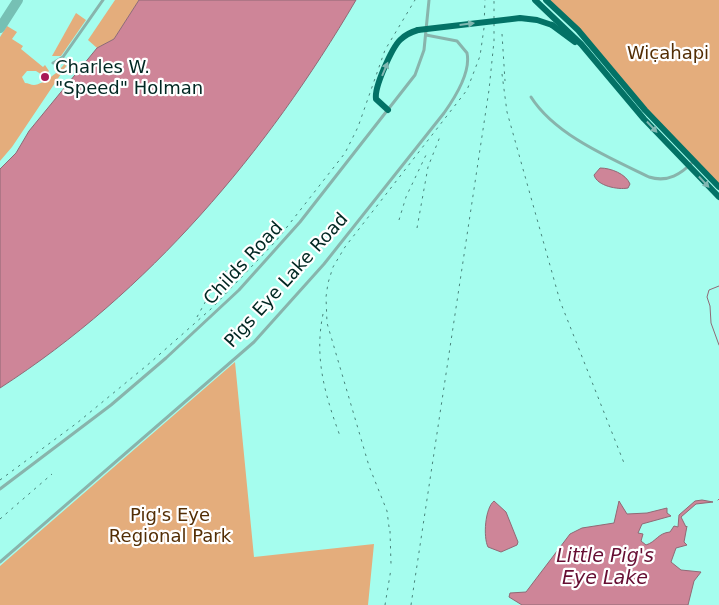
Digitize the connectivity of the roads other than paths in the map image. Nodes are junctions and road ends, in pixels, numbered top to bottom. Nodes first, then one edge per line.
1 (103, 0) edge
2 (429, 0) edge
3 (535, 0) edge
4 (546, 0) edge
5 (426, 34) junction
6 (594, 57) junction
7 (53, 63) dead end
8 (530, 97) dead end
9 (388, 110) junction
10 (692, 163) junction
11 (719, 187) edge
12 (719, 198) edge
13 (0, 488) edge
14 (0, 562) edge

1 - 7 street
2 - 5 street, Childs Road
3 - 6 highway
4 - 10 highway
5 - 9 street, Childs Road
5 - 14 street, Pigs Eye Lake Road
9 -> 6 highway, bridge
6 -> 10 highway
8 - 10 street
9 - 13 street, Childs Road
10 - 11 highway
10 -> 12 highway

